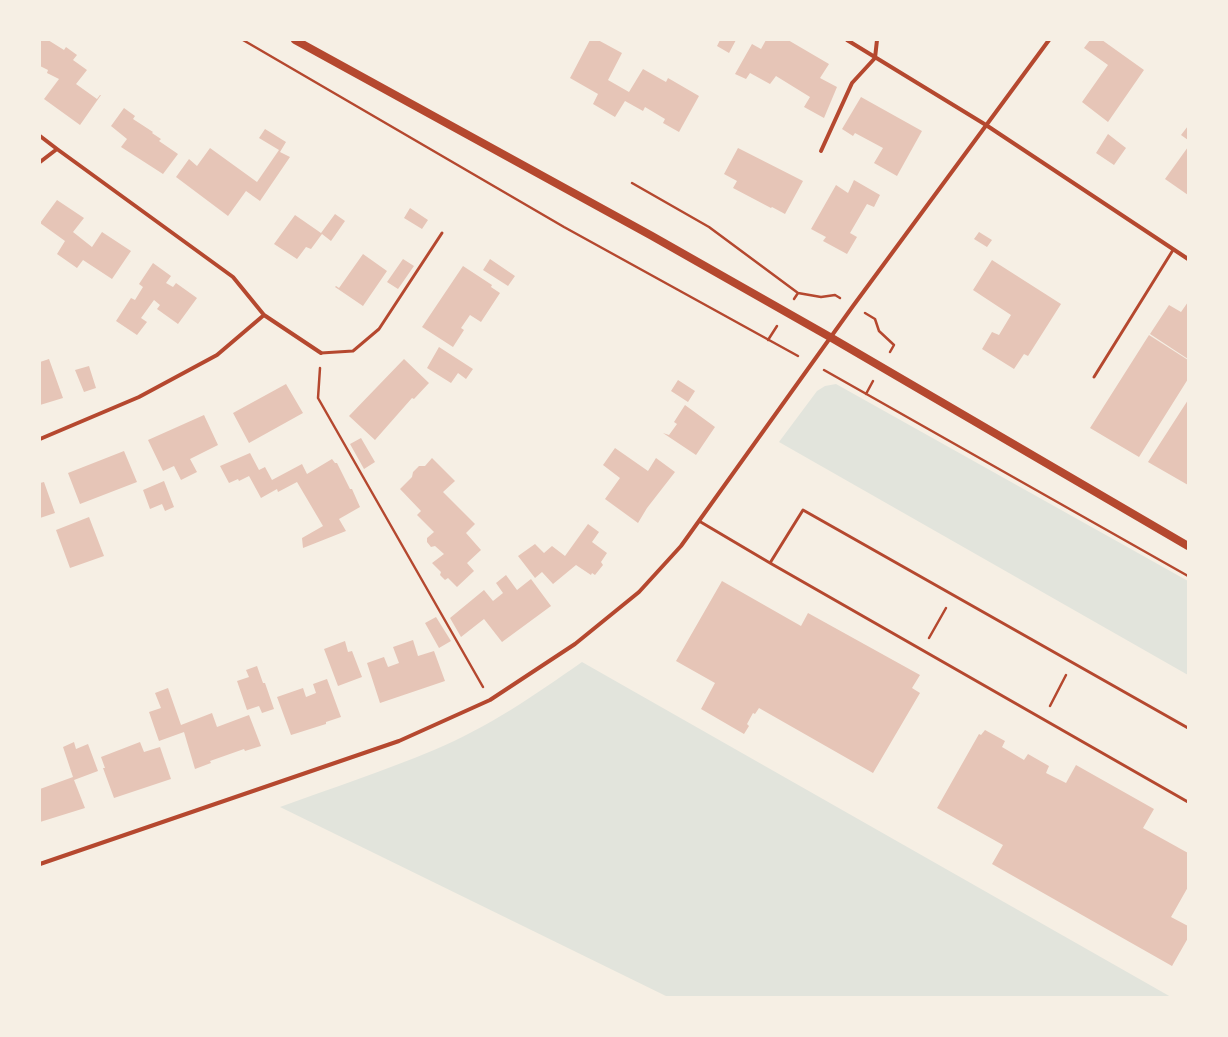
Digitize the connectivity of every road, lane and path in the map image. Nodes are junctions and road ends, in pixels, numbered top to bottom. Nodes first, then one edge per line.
1 (243, 40) edge
2 (295, 40) edge
3 (847, 40) edge
4 (877, 40) edge
5 (1049, 40) edge
6 (875, 58) junction
7 (986, 125) junction
8 (40, 136) edge
9 (57, 148) junction
10 (821, 151) dead end
11 (40, 162) edge
12 (632, 183) dead end
13 (442, 233) dead end
14 (1174, 250) junction
15 (1188, 260) edge
16 (798, 293) dead end
17 (264, 315) junction
18 (830, 338) junction
19 (321, 353) junction
20 (812, 364) junction
21 (1094, 377) dead end
22 (40, 440) edge
23 (699, 521) junction
24 (1188, 546) edge
25 (770, 563) junction
26 (1188, 576) edge
27 (953, 595) junction
28 (923, 649) junction
29 (1073, 663) junction
30 (490, 700) junction
31 (1043, 719) junction
32 (1188, 728) edge
33 (1188, 802) edge
34 (40, 864) edge

1 - 20 path
2 - 18 main road
3 - 6 street
4 - 6 street
5 - 7 street
6 - 7 street
6 - 10 street
7 - 14 street
7 - 18 street
8 - 9 street
9 - 11 street
9 - 17 street
12 - 16 path
13 - 19 lane
14 - 15 street
14 - 21 lane
17 - 19 street
17 - 22 street
18 - 20 street
18 - 24 main road
19 - 30 path
20 - 23 street
20 - 26 path
23 - 25 lane
23 - 30 street
25 - 27 lane
25 - 28 lane
27 - 28 path
27 - 29 lane
28 - 31 lane
29 - 31 path
29 - 32 lane
30 - 34 street
31 - 33 lane

